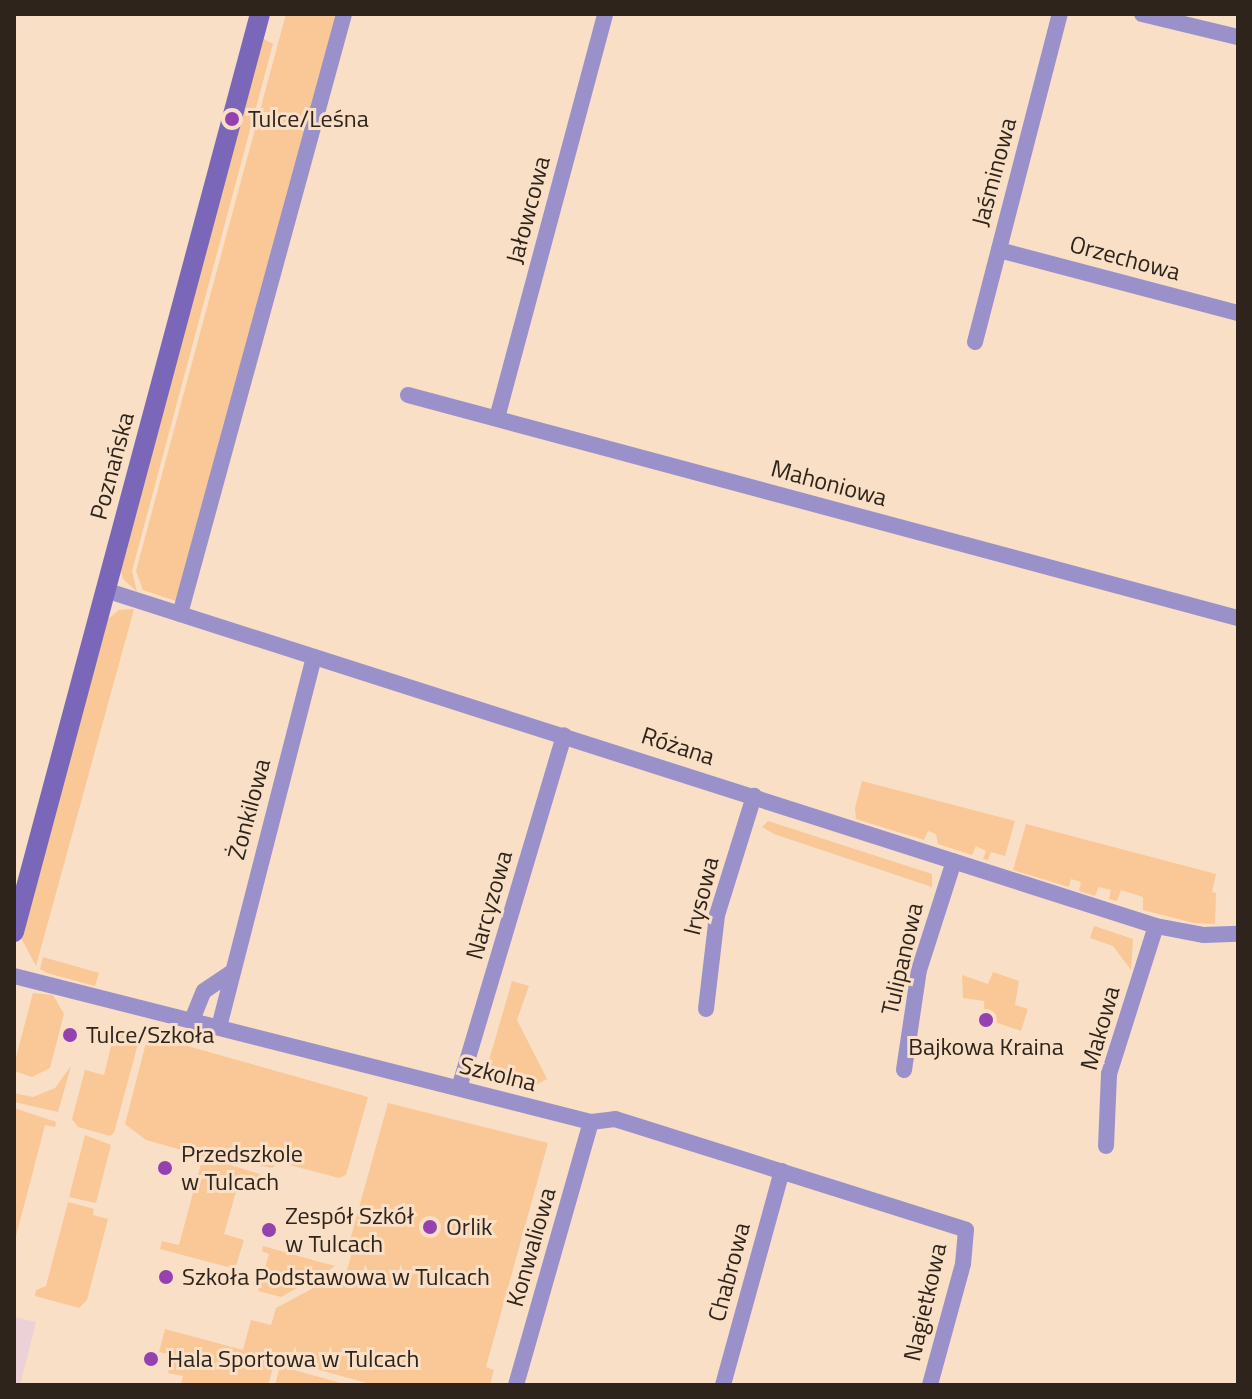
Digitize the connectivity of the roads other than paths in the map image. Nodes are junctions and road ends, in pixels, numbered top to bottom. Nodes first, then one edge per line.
1 (260, 14) edge
2 (344, 14) edge
3 (605, 14) edge
4 (1060, 14) edge
5 (1142, 14) edge
6 (1238, 37) edge
7 (999, 250) junction
8 (1238, 313) edge
9 (975, 342) dead end
10 (408, 395) dead end
11 (497, 418) junction
12 (105, 590) junction
13 (180, 614) junction
14 (1238, 618) edge
15 (314, 657) junction
16 (564, 735) junction
17 (754, 796) junction
18 (954, 861) junction
19 (1156, 926) junction
20 (14, 932) edge
21 (1238, 934) edge
22 (231, 973) junction
23 (14, 976) edge
24 (706, 1009) dead end
25 (192, 1020) junction
26 (219, 1027) junction
27 (904, 1070) dead end
28 (459, 1088) junction
29 (591, 1122) junction
30 (1106, 1146) dead end
31 (782, 1171) junction
32 (966, 1230) joint
33 (516, 1385) edge
34 (723, 1385) edge
35 (930, 1385) edge

1 - 12 street, Poznańska
2 - 13 street
3 - 11 street, Jałowcowa
4 - 7 street, Jaśminowa
5 - 6 street
7 - 8 street, Orzechowa
7 - 9 street, Jaśminowa
10 - 11 street, Mahoniowa
11 - 14 street, Mahoniowa
12 - 13 street, Różana
12 - 20 street, Poznańska
13 - 15 street, Różana
15 - 16 street, Różana
15 - 22 street, Żonkilowa
16 - 17 street, Różana
16 - 28 street, Narcyzowa
17 - 18 street, Różana
17 - 24 street, Irysowa
18 - 19 street, Różana
18 - 27 street, Tulipanowa
19 - 21 street, Różana
19 - 30 street, Makowa
22 - 25 street
22 - 26 street, Żonkilowa
23 - 25 street, Szkolna
25 - 26 street, Szkolna
26 - 28 street, Szkolna
28 - 29 street, Szkolna
29 - 31 street, Szkolna
29 - 33 street, Konwaliowa
31 - 32 street, Szkolna
31 - 34 street, Chabrowa
32 - 35 street, Nagietkowa

